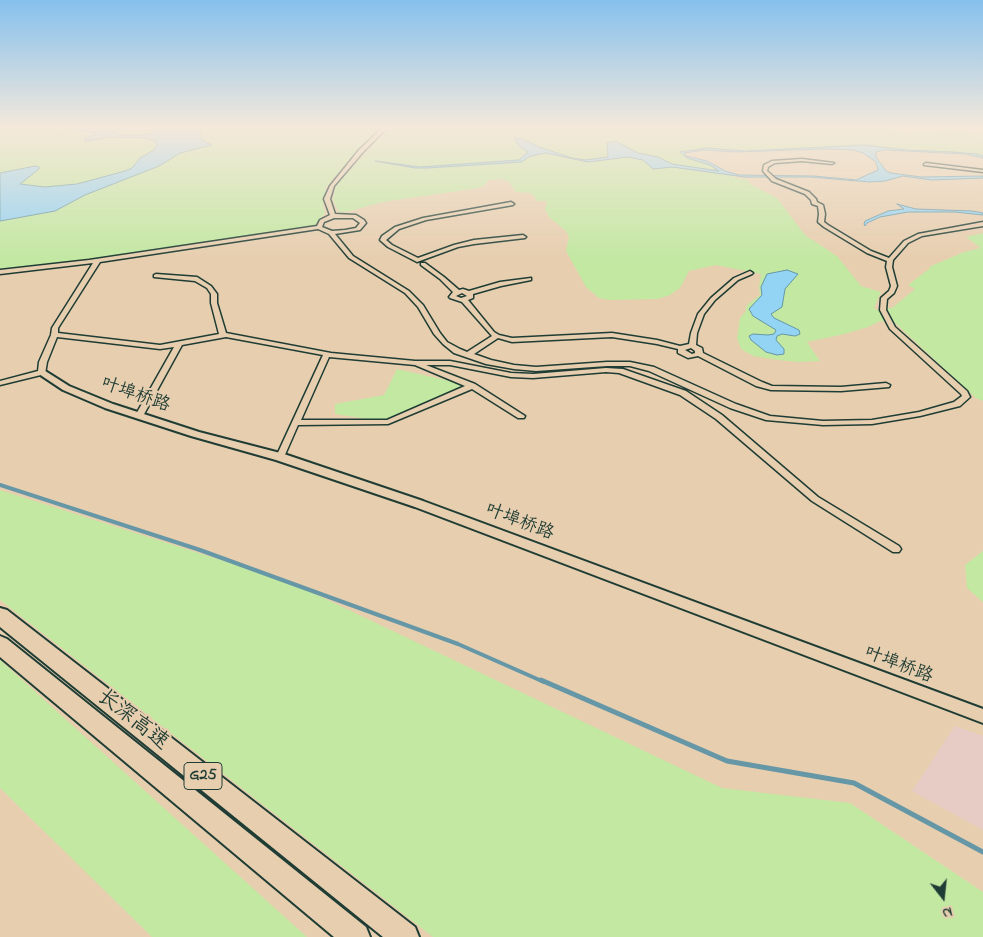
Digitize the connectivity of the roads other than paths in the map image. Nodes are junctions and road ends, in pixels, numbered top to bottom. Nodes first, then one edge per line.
1 (344, 172) edge
2 (767, 172) edge
3 (511, 204) dead end
4 (333, 216) junction
5 (983, 224) edge
6 (319, 226) junction
7 (331, 232) junction
8 (523, 237) dead end
9 (98, 260) junction
10 (890, 260) junction
11 (420, 261) junction
12 (0, 272) edge
13 (750, 273) dead end
14 (156, 276) dead end
15 (529, 279) dead end
16 (457, 292) junction
17 (468, 293) junction
18 (464, 300) junction
19 (54, 335) junction
20 (223, 336) junction
21 (497, 336) junction
22 (179, 344) junction
23 (692, 346) junction
24 (682, 348) junction
25 (327, 354) junction
26 (699, 354) junction
27 (468, 355) junction
28 (415, 364) junction
29 (42, 372) junction
30 (0, 383) edge
31 (886, 385) dead end
32 (472, 386) junction
33 (139, 416) junction
34 (522, 416) dead end
35 (295, 423) junction
36 (280, 457) junction
37 (896, 549) dead end
38 (0, 616) edge
39 (0, 645) edge
40 (983, 716) edge
41 (356, 937) edge
42 (406, 937) edge

1 - 4 street
2 - 10 street
3 - 11 street
4 - 6 street
4 - 7 street
5 - 10 street
6 - 7 street
6 - 9 street
7 - 27 street
8 - 11 street
9 - 12 street
9 - 19 street
10 - 27 street
11 - 16 street
13 - 23 street
14 - 20 street
15 - 17 street
16 - 17 street
16 - 18 street
17 - 18 street
18 - 21 street
19 - 22 street
19 - 29 street
20 - 22 street
20 - 25 street
21 - 24 street
21 - 27 street
22 - 33 street
23 - 24 street
23 - 26 street
24 - 26 street
25 - 28 street
25 - 35 street
26 - 31 street
28 - 32 street
28 - 37 street
29 - 30 street
29 - 33 street, 叶埠桥路
32 - 34 street
32 - 35 street
33 - 36 street, 叶埠桥路
35 - 36 street
36 - 40 street, 叶埠桥路
38 - 42 highway, 长深高速 / G25
39 - 41 highway, 长深高速 / G25

